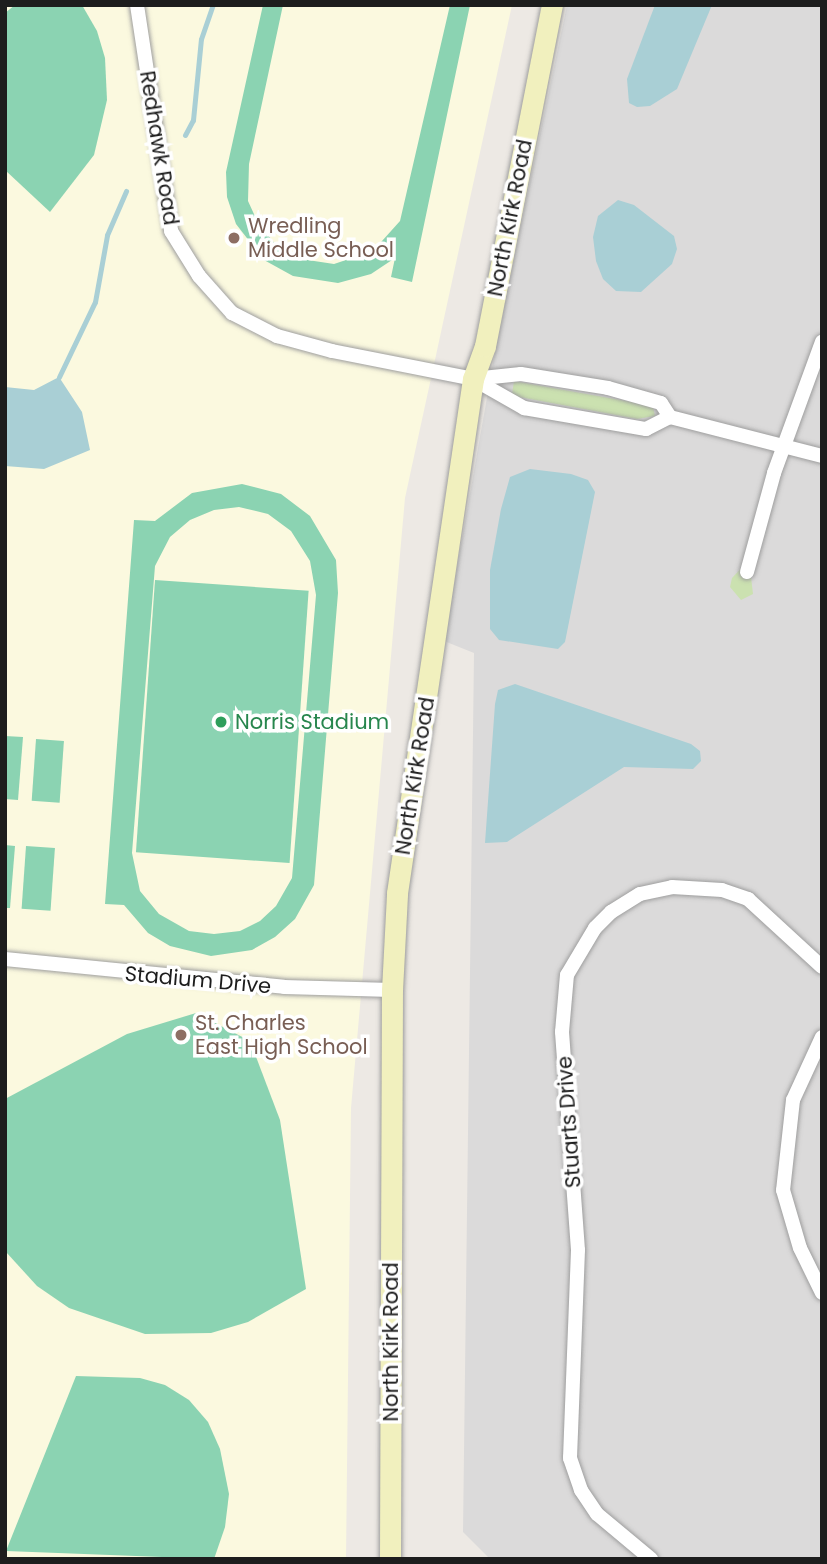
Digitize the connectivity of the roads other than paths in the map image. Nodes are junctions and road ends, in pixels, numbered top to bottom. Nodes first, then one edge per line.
1 (137, 5) edge
2 (552, 5) edge
3 (822, 342) edge
4 (473, 379) junction
5 (670, 417) junction
6 (785, 446) junction
7 (822, 456) edge
8 (747, 572) dead end
9 (5, 960) edge
10 (822, 967) edge
11 (392, 990) junction
12 (822, 1037) edge
13 (822, 1293) edge
14 (390, 1559) edge
15 (651, 1559) edge

1 - 4 street, Redhawk Road
2 - 4 main road, North Kirk Road
3 - 6 street
4 - 5 street
4 - 5 street
4 - 11 main road, North Kirk Road
5 - 6 street
6 - 7 street
6 - 8 street
9 - 11 street, Stadium Drive
10 - 15 street, Stuarts Drive
11 - 14 main road, North Kirk Road
12 - 13 street

